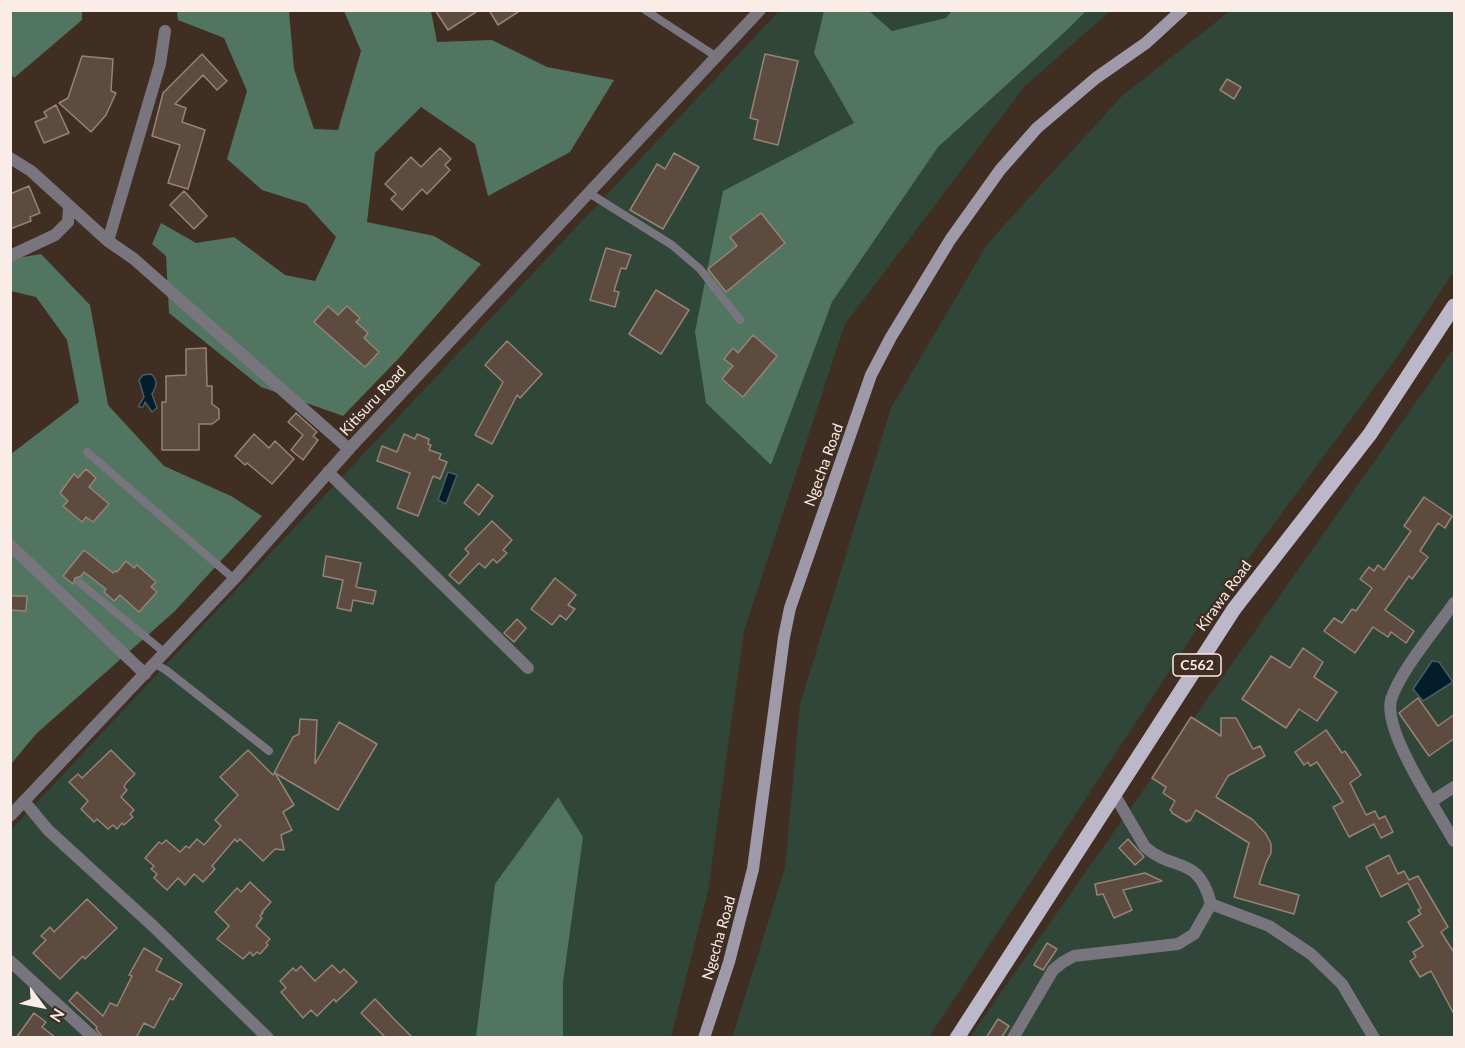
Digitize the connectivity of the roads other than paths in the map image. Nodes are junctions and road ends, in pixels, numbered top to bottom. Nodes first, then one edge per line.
1 (645, 10) edge
2 (760, 10) edge
3 (1182, 10) edge
4 (165, 32) dead end
5 (717, 57) junction
6 (10, 158) edge
7 (589, 193) junction
8 (69, 207) junction
9 (108, 241) junction
10 (10, 256) edge
11 (1455, 306) edge
12 (740, 320) dead end
13 (349, 449) junction
14 (87, 452) dead end
15 (328, 472) junction
16 (10, 544) edge
17 (234, 579) junction
18 (79, 582) dead end
19 (1455, 603) edge
20 (165, 653) junction
21 (155, 664) junction
22 (528, 668) dead end
23 (145, 674) junction
24 (269, 751) dead end
25 (1455, 787) edge
26 (1114, 794) junction
27 (24, 801) junction
28 (1431, 801) junction
29 (10, 816) edge
30 (1455, 841) edge
31 (1211, 904) junction
32 (10, 961) edge
33 (94, 1038) edge
34 (268, 1038) edge
35 (704, 1038) edge
36 (957, 1038) edge
37 (1013, 1038) edge
38 (1374, 1038) edge

1 - 5 lane
2 - 5 street, Kitisuru Road
3 - 35 main road, Ngecha Road
4 - 9 street
5 - 7 street, Kitisuru Road
6 - 8 street
7 - 12 lane
7 - 13 street, Kitisuru Road
8 - 9 street
8 - 10 street
9 - 13 street
11 - 26 main road, Kirawa Road / C562
13 - 15 street, Kitisuru Road
14 - 17 lane
15 - 17 street, Kitisuru Road
15 - 22 street
16 - 23 street
17 - 20 street, Kitisuru Road
18 - 20 lane
19 - 28 street
20 - 21 street, Kitisuru Road
21 - 23 street, Kitisuru Road
21 - 24 lane
23 - 27 street, Kitisuru Road
25 - 28 street
26 - 31 street
26 - 36 main road, Kirawa Road / C562
27 - 29 street, Kitisuru Road
27 - 34 street
28 - 30 street
31 - 37 street
31 - 38 street
32 - 33 street

